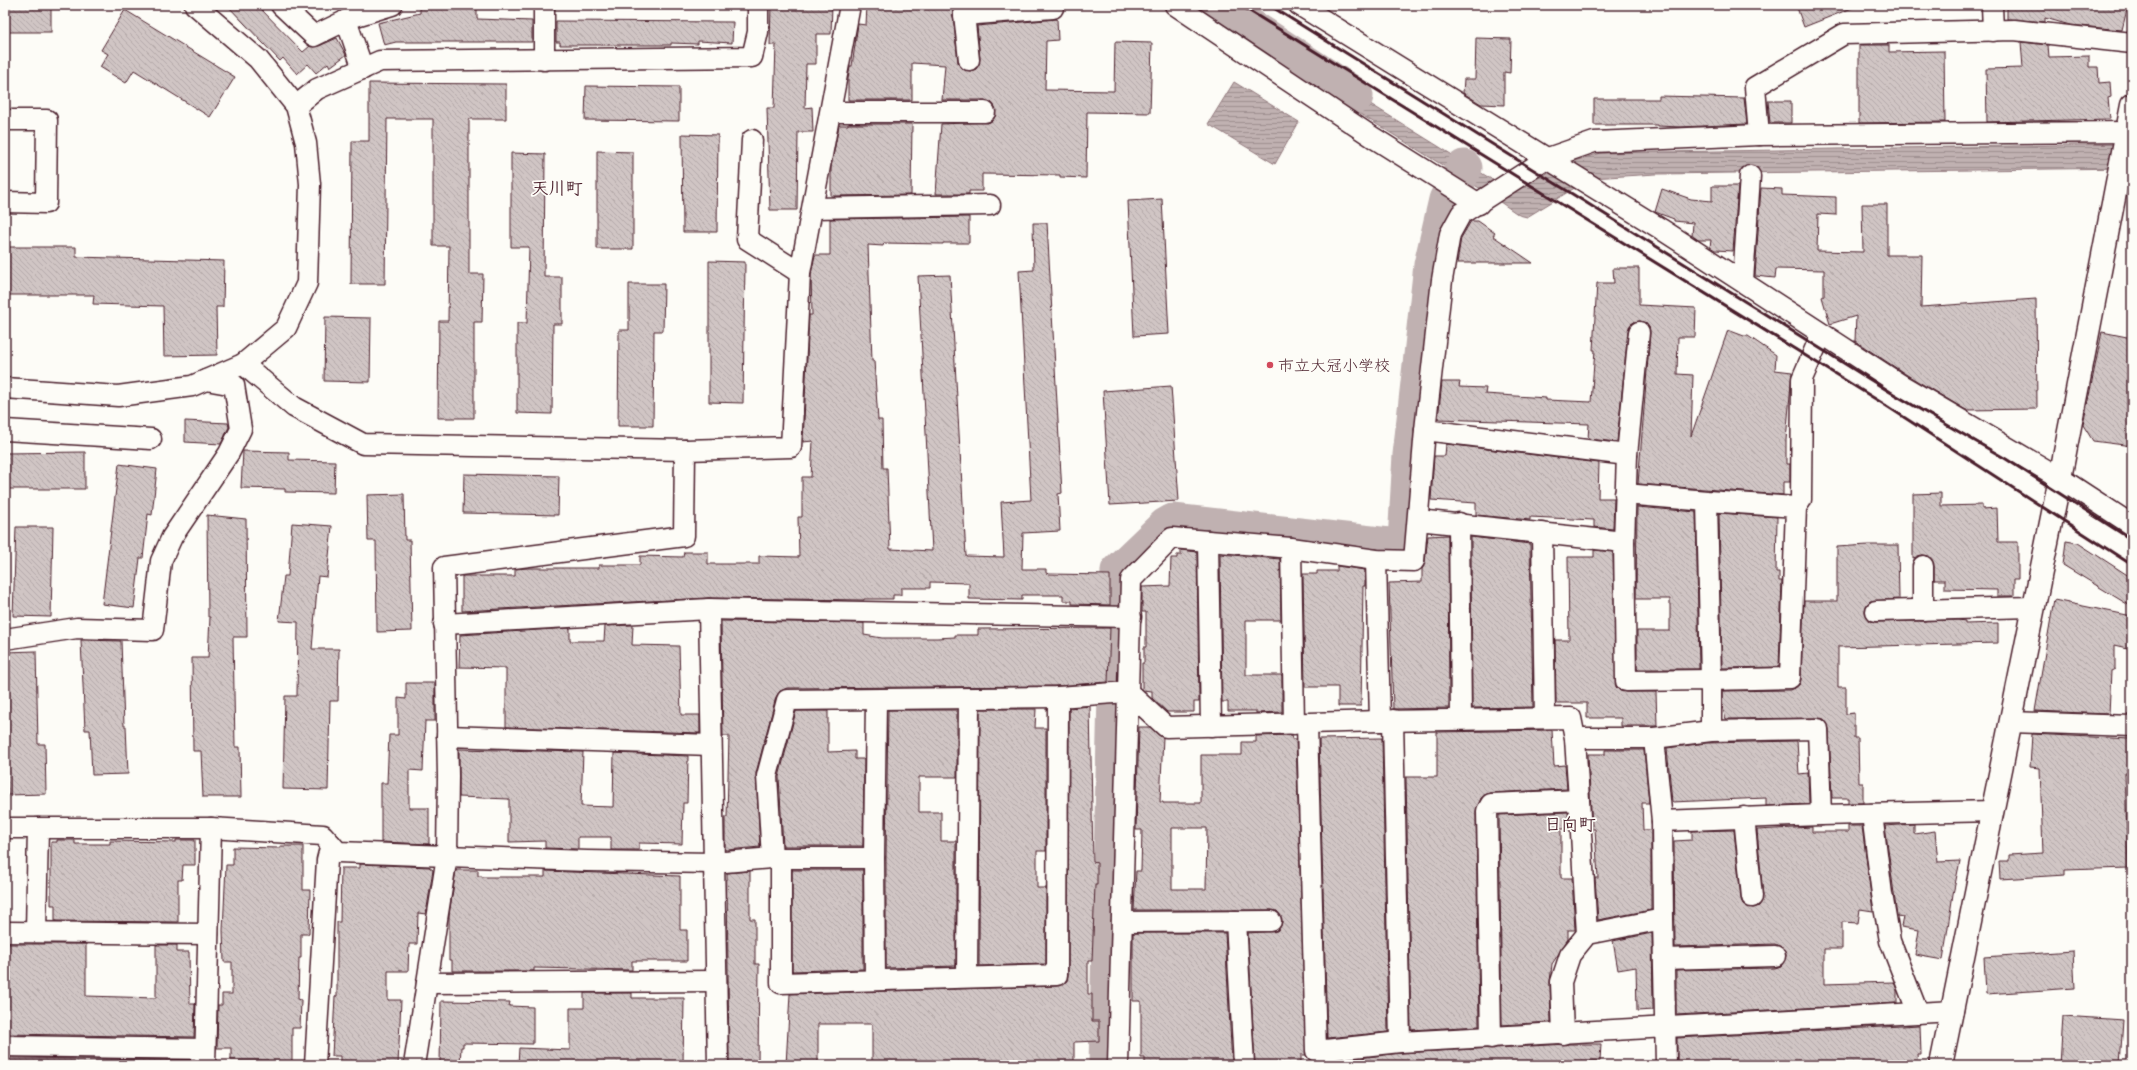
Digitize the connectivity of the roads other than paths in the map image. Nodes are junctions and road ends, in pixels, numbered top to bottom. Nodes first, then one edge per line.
1 (194, 5) edge
2 (281, 5) edge
3 (392, 5) edge
4 (544, 5) edge
5 (758, 5) edge
6 (850, 5) edge
7 (1175, 5) edge
8 (1299, 5) edge
9 (1992, 5) edge
10 (1053, 8) dead end
11 (963, 10) edge
12 (346, 20) junction
13 (1993, 30) junction
14 (2132, 43) edge
15 (544, 60) junction
16 (969, 60) dead end
17 (363, 69) junction
18 (2132, 105) edge
19 (296, 106) junction
20 (830, 112) junction
21 (985, 112) dead end
22 (5, 120) edge
23 (2129, 132) edge
24 (1759, 135) junction
25 (752, 140) dead end
26 (1552, 161) junction
27 (1750, 176) dead end
28 (2124, 178) edge
29 (1484, 201) junction
30 (5, 202) edge
31 (990, 205) dead end
32 (813, 208) junction
33 (800, 273) junction
34 (1743, 281) junction
35 (1639, 332) dead end
36 (1820, 335) junction
37 (243, 364) junction
38 (206, 380) junction
39 (5, 388) edge
40 (5, 430) edge
41 (1425, 430) junction
42 (151, 439) dead end
43 (685, 450) junction
44 (1627, 455) junction
45 (2060, 478) junction
46 (1625, 494) junction
47 (1707, 501) junction
48 (1796, 507) junction
49 (1418, 520) junction
50 (1459, 524) junction
51 (2132, 524) edge
52 (1542, 533) junction
53 (1208, 541) junction
54 (1624, 542) junction
55 (1291, 548) junction
56 (1376, 560) junction
57 (1923, 566) dead end
58 (2034, 608) junction
59 (709, 609) junction
60 (1923, 610) junction
61 (1876, 611) dead end
62 (1122, 616) junction
63 (444, 624) junction
64 (5, 639) edge
65 (1711, 680) junction
66 (1120, 693) junction
67 (1058, 697) junction
68 (969, 698) junction
69 (876, 700) junction
70 (1545, 718) junction
71 (1461, 719) junction
72 (1386, 720) junction
73 (2011, 722) junction
74 (1300, 724) junction
75 (1211, 726) junction
76 (2132, 726) edge
77 (1712, 731) junction
78 (447, 736) junction
79 (1575, 738) junction
80 (1654, 738) junction
81 (711, 745) junction
82 (1579, 800) junction
83 (1993, 811) junction
84 (1872, 814) junction
85 (1820, 815) junction
86 (1744, 818) junction
87 (1662, 821) junction
88 (5, 828) edge
89 (38, 828) junction
90 (211, 828) junction
91 (331, 844) junction
92 (447, 856) junction
93 (777, 858) junction
94 (874, 858) junction
95 (713, 863) junction
96 (1752, 897) dead end
97 (1663, 919) junction
98 (1236, 921) junction
99 (1272, 921) dead end
100 (1122, 922) junction
101 (5, 932) edge
102 (36, 932) junction
103 (208, 934) junction
104 (1587, 934) junction
105 (1775, 956) dead end
106 (1664, 959) junction
107 (967, 977) junction
108 (875, 980) junction
109 (716, 981) junction
110 (427, 983) junction
111 (1953, 1011) junction
112 (1918, 1013) junction
113 (1666, 1027) junction
114 (1563, 1034) junction
115 (1491, 1038) junction
116 (1400, 1042) junction
117 (5, 1046) edge
118 (205, 1057) edge
119 (315, 1065) edge
120 (414, 1065) edge
121 (718, 1065) edge
122 (1118, 1065) edge
123 (1244, 1065) edge
124 (1666, 1065) edge
125 (1941, 1065) edge

1 - 19 street
2 - 12 street
3 - 12 street
4 - 15 street
5 - 15 street
6 - 20 street
7 - 29 street
8 - 26 street
9 - 13 street
10 - 11 street
11 - 16 street
12 - 17 street
13 - 14 street
13 - 24 street
15 - 17 street
17 - 19 street
18 - 23 street
19 - 37 street
20 - 21 street
20 - 32 street
22 - 30 street
23 - 24 street
23 - 28 street
24 - 26 street
25 - 33 street
26 - 29 street
26 - 34 street
27 - 34 street
28 - 45 street
29 - 41 street
31 - 32 street
32 - 33 street
33 - 43 street
34 - 36 street
35 - 44 street
36 - 45 street
36 - 48 street
37 - 38 street
37 - 43 street
38 - 39 street
38 - 64 street
40 - 42 street
41 - 44 street
41 - 49 street
43 - 63 street
44 - 46 street
45 - 51 street
45 - 58 street
46 - 47 street
46 - 54 street
47 - 48 street
47 - 65 street
48 - 65 street
49 - 50 street
49 - 56 street
50 - 52 street
50 - 71 street
52 - 54 street
52 - 70 street
53 - 55 street
53 - 62 street
53 - 75 street
54 - 65 street
55 - 56 street
55 - 74 street
56 - 72 street
57 - 60 street
58 - 60 street
58 - 73 street
59 - 62 street
59 - 63 street
59 - 81 street
60 - 61 street
62 - 66 street
63 - 78 street
65 - 77 street
66 - 67 street
66 - 75 street
66 - 100 street
67 - 68 street
67 - 107 street
68 - 69 street
68 - 107 street
69 - 93 street
69 - 94 street
70 - 71 street
70 - 79 street
71 - 72 street
72 - 74 street
72 - 116 street
73 - 76 street
73 - 83 street
74 - 75 street
74 - 116 street
77 - 80 street
77 - 85 street
78 - 81 street
78 - 92 street
79 - 80 street
79 - 82 street
80 - 87 street
81 - 95 street
82 - 104 street
82 - 115 street
83 - 84 street
83 - 111 street
84 - 85 street
84 - 112 street
85 - 86 street
86 - 87 street
86 - 96 street
87 - 97 street
88 - 89 street
89 - 90 street
89 - 102 street
90 - 91 street
90 - 103 street
91 - 92 street
91 - 119 street
92 - 95 street
92 - 110 street
93 - 94 street
93 - 95 street
93 - 108 street
94 - 108 street
95 - 109 street
97 - 104 street
97 - 106 street
98 - 99 street
98 - 100 street
98 - 123 street
100 - 122 street
101 - 102 street
102 - 103 street
103 - 118 street
104 - 114 street
105 - 106 street
106 - 113 street
107 - 108 street
109 - 110 street
109 - 121 street
110 - 120 street
111 - 112 street
111 - 125 street
112 - 113 street
113 - 114 street
113 - 124 street
114 - 115 street
115 - 116 street
117 - 118 street

